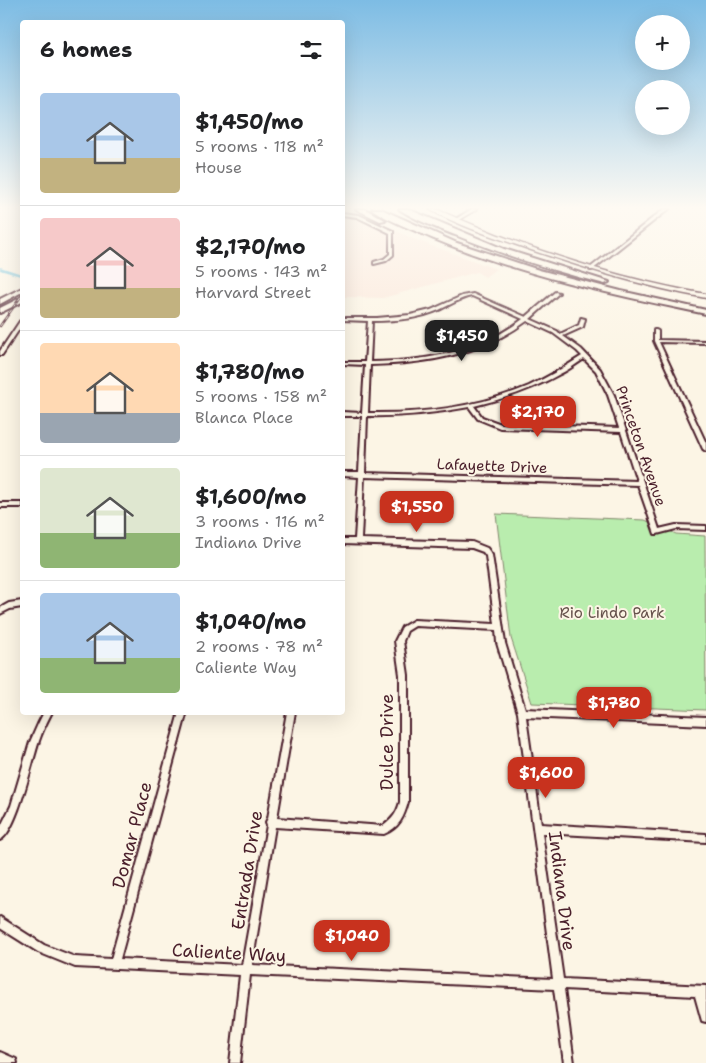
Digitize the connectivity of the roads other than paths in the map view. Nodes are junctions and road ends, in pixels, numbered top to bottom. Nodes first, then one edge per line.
1 (387, 259) edge
2 (494, 259) edge
3 (527, 259) edge
4 (560, 259) edge
5 (604, 259) edge
6 (375, 263) dead end
7 (591, 269) junction
8 (20, 291) edge
9 (557, 293) dead end
10 (706, 296) edge
11 (20, 300) edge
12 (0, 302) edge
13 (706, 306) edge
14 (0, 311) edge
15 (706, 312) edge
16 (528, 318) junction
17 (345, 319) edge
18 (583, 319) dead end
19 (370, 320) junction
20 (20, 325) edge
21 (656, 331) dead end
22 (561, 335) junction
23 (656, 341) junction
24 (706, 342) edge
25 (0, 354) edge
26 (585, 356) junction
27 (345, 363) edge
28 (368, 363) junction
29 (470, 406) junction
30 (345, 414) edge
31 (365, 415) junction
32 (623, 430) junction
33 (706, 449) edge
34 (345, 474) edge
35 (362, 475) junction
36 (641, 483) junction
37 (0, 504) edge
38 (20, 505) edge
39 (706, 528) edge
40 (345, 542) edge
41 (358, 542) junction
42 (20, 605) edge
43 (1, 610) edge
44 (498, 627) junction
45 (522, 713) junction
46 (46, 715) edge
47 (181, 715) edge
48 (290, 715) edge
49 (706, 721) edge
50 (270, 822) junction
51 (538, 828) junction
52 (0, 836) edge
53 (706, 838) edge
54 (0, 922) edge
55 (114, 964) junction
56 (246, 970) junction
57 (558, 986) junction
58 (703, 991) edge
59 (706, 1017) edge
60 (0, 1057) edge
61 (12, 1063) edge
62 (235, 1063) edge
63 (569, 1063) edge

1 - 6 street
2 - 15 highway
3 - 13 highway
4 - 7 street
5 - 7 street
7 - 10 street
8 - 12 main road
9 - 16 street
11 - 14 main road
16 - 19 street, Princeton Avenue
16 - 22 street, Princeton Avenue
16 - 28 street
17 - 19 street
18 - 22 street
19 - 28 street
20 - 25 street
21 - 23 street
22 - 26 street, Princeton Avenue
23 - 24 street
23 - 33 street
26 - 29 street
26 - 32 street, Princeton Avenue
27 - 28 street
28 - 31 street
29 - 31 street
29 - 32 street
30 - 31 street
31 - 35 street
32 - 36 street, Princeton Avenue
34 - 35 street, Lafayette Drive
35 - 36 street, Lafayette Drive
35 - 41 street
36 - 39 street, Princeton Avenue
37 - 38 street
40 - 41 street
41 - 44 street, Indiana Drive
42 - 43 street
44 - 45 street, Indiana Drive
44 - 50 street, Dulce Drive
45 - 49 street
45 - 51 street, Indiana Drive
46 - 52 street
47 - 55 street, Domar Place
48 - 50 street, Entrada Drive
50 - 56 street, Entrada Drive
51 - 53 street
51 - 57 street, Indiana Drive
54 - 55 street, Caliente Way
55 - 56 street, Caliente Way
56 - 57 street, Caliente Way
56 - 62 street, Entrada Drive
57 - 58 street, Caliente Way
57 - 63 street, Indiana Drive
58 - 59 street
60 - 61 street

